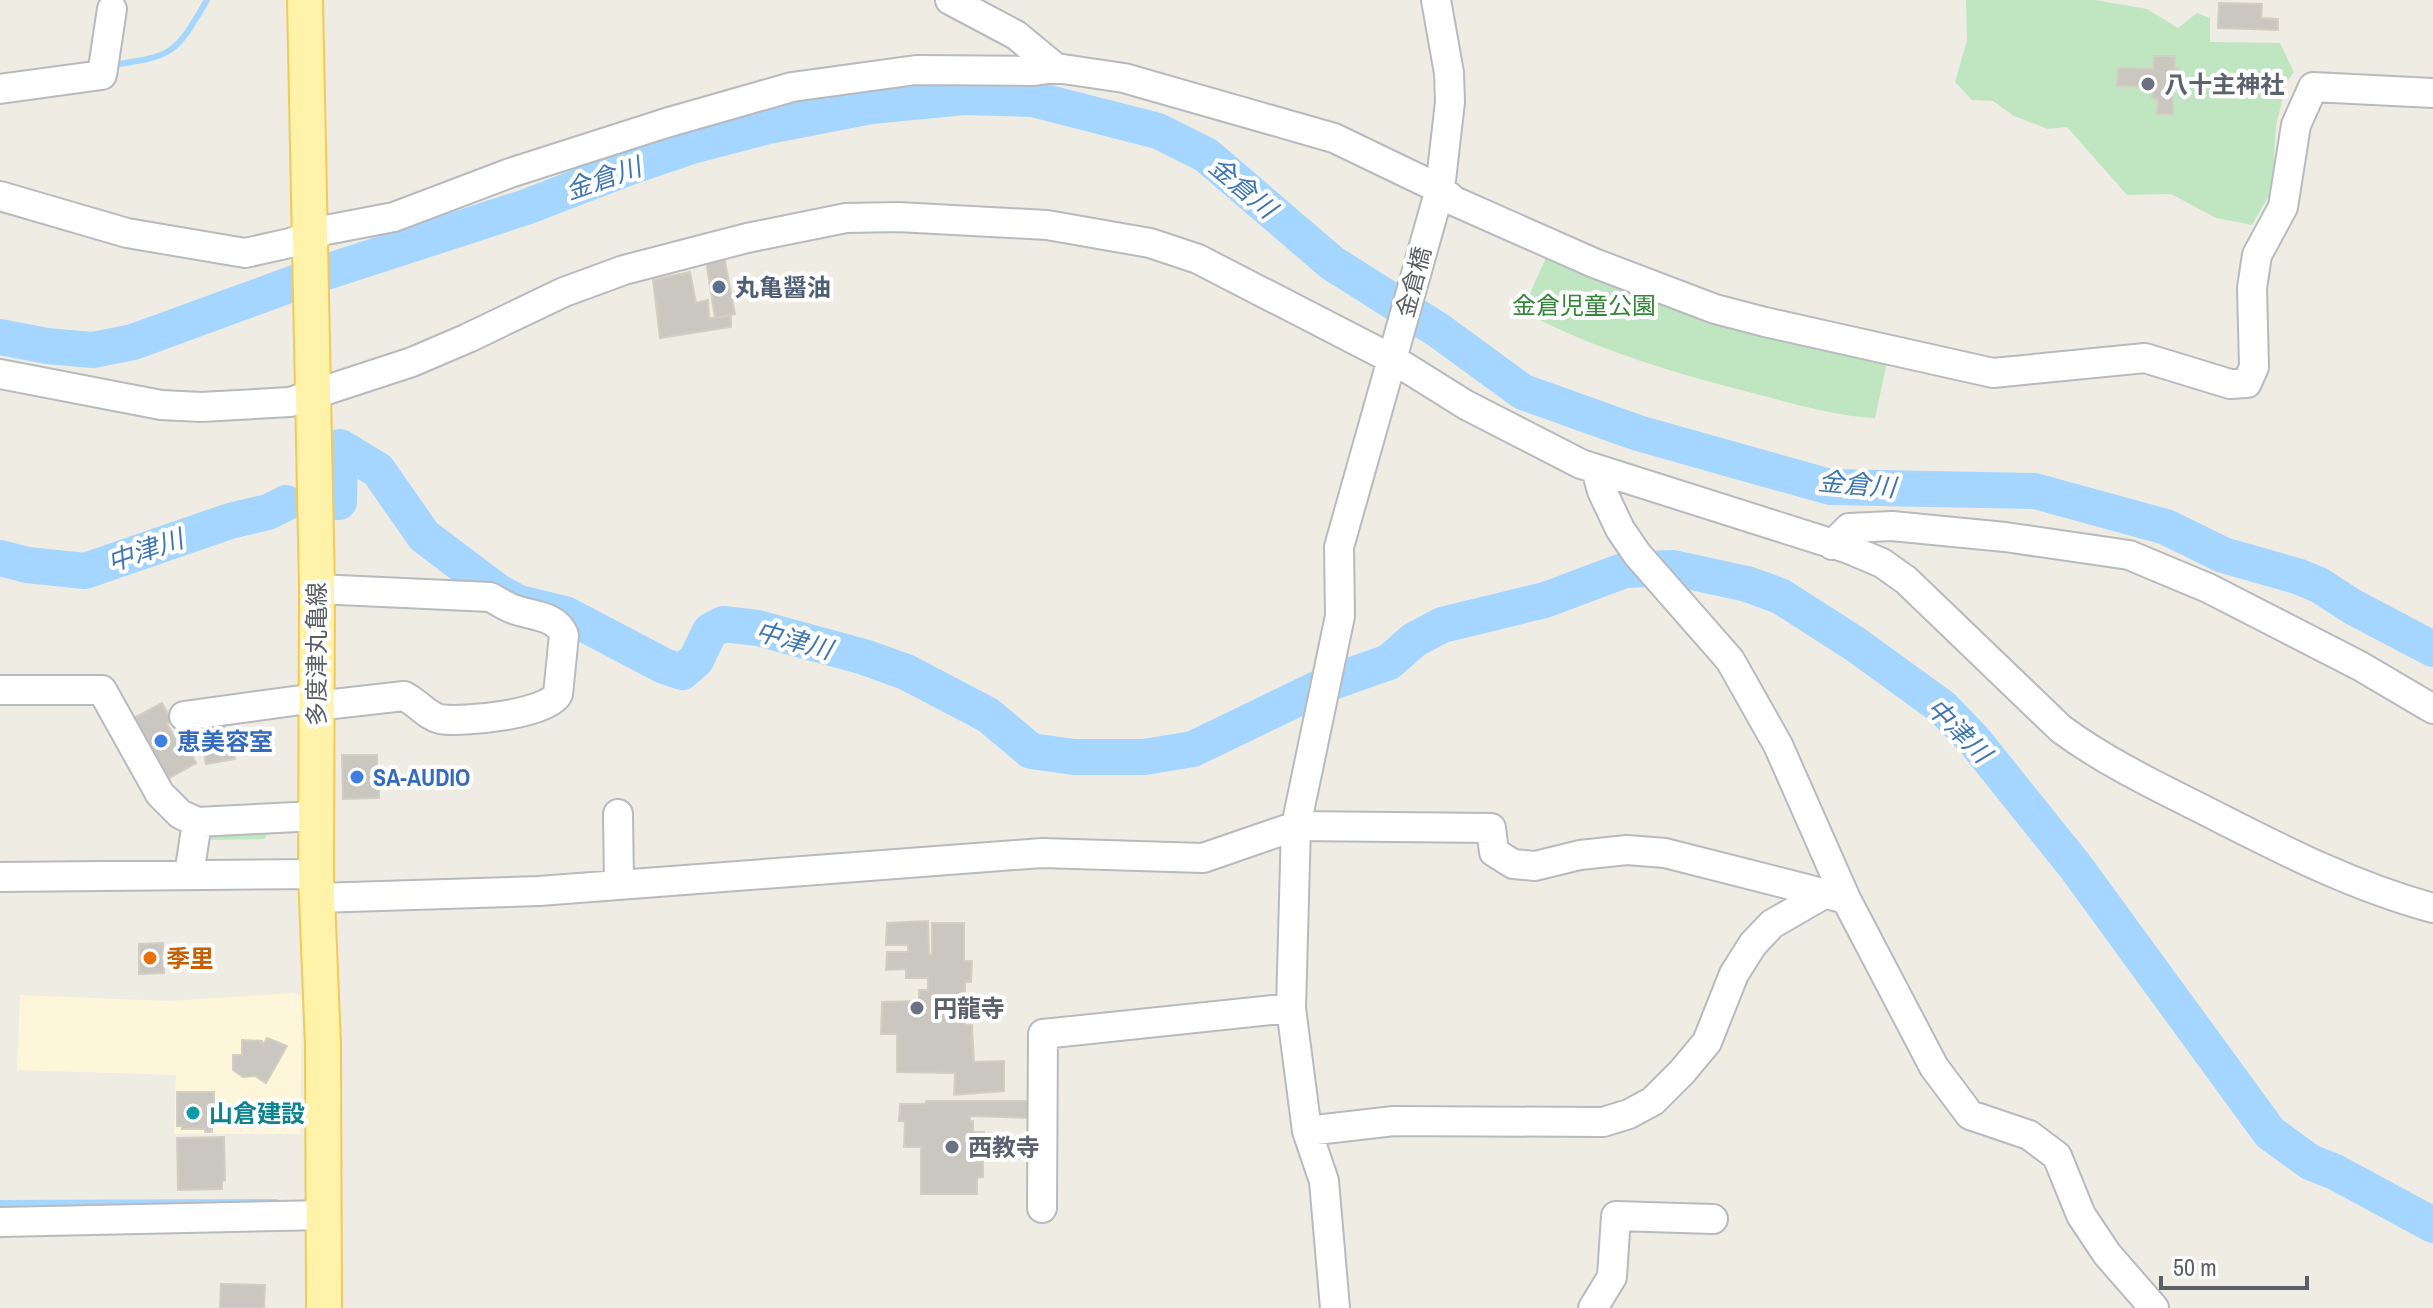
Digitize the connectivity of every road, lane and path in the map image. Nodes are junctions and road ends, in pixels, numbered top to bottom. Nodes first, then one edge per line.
1 (305, 0) edge
2 (950, 0) edge
3 (1436, 0) edge
4 (112, 9) dead end
5 (1056, 68) junction
6 (0, 89) edge
7 (2433, 93) edge
8 (1440, 189) junction
9 (0, 196) edge
10 (310, 235) junction
11 (1395, 352) junction
12 (0, 374) edge
13 (313, 396) junction
14 (1596, 469) junction
15 (1832, 545) junction
16 (317, 589) junction
17 (0, 690) edge
18 (316, 702) junction
19 (2433, 709) edge
20 (184, 716) dead end
21 (618, 814) dead end
22 (316, 816) junction
23 (197, 822) junction
24 (1296, 826) junction
25 (189, 875) junction
26 (0, 877) edge
27 (619, 885) junction
28 (316, 886) junction
29 (1835, 896) junction
30 (2433, 908) edge
31 (1291, 1008) junction
32 (1307, 1131) junction
33 (1042, 1208) dead end
34 (325, 1215) junction
35 (1713, 1219) dead end
36 (0, 1222) edge
37 (324, 1308) edge
38 (1335, 1308) edge
39 (1593, 1308) edge
40 (2154, 1308) edge

1 - 10 main road, 多度津丸亀線
2 - 5 street
3 - 8 street, 金倉橋
4 - 6 street
5 - 8 street
5 - 10 street
7 - 8 street
8 - 11 street, 金倉橋
9 - 10 street
10 - 13 main road, 多度津丸亀線
11 - 13 street
11 - 14 street
11 - 24 street, 金倉橋
12 - 13 street
13 - 16 main road, 多度津丸亀線
14 - 15 street
14 - 29 street
15 - 19 street
15 - 30 street
16 - 18 main road, 多度津丸亀線
16 - 18 street
17 - 23 street
18 - 20 street
18 - 22 main road, 多度津丸亀線
21 - 27 street
22 - 23 street
22 - 28 main road, 多度津丸亀線
23 - 25 street
24 - 27 street
24 - 29 street
24 - 31 street, 金倉橋
25 - 26 street
25 - 28 street
27 - 28 street
28 - 34 main road, 多度津丸亀線
29 - 32 street
29 - 40 street
31 - 32 street, 金倉橋
31 - 33 street
32 - 38 street, 金倉橋
34 - 36 street
34 - 37 main road, 多度津丸亀線
35 - 39 street

